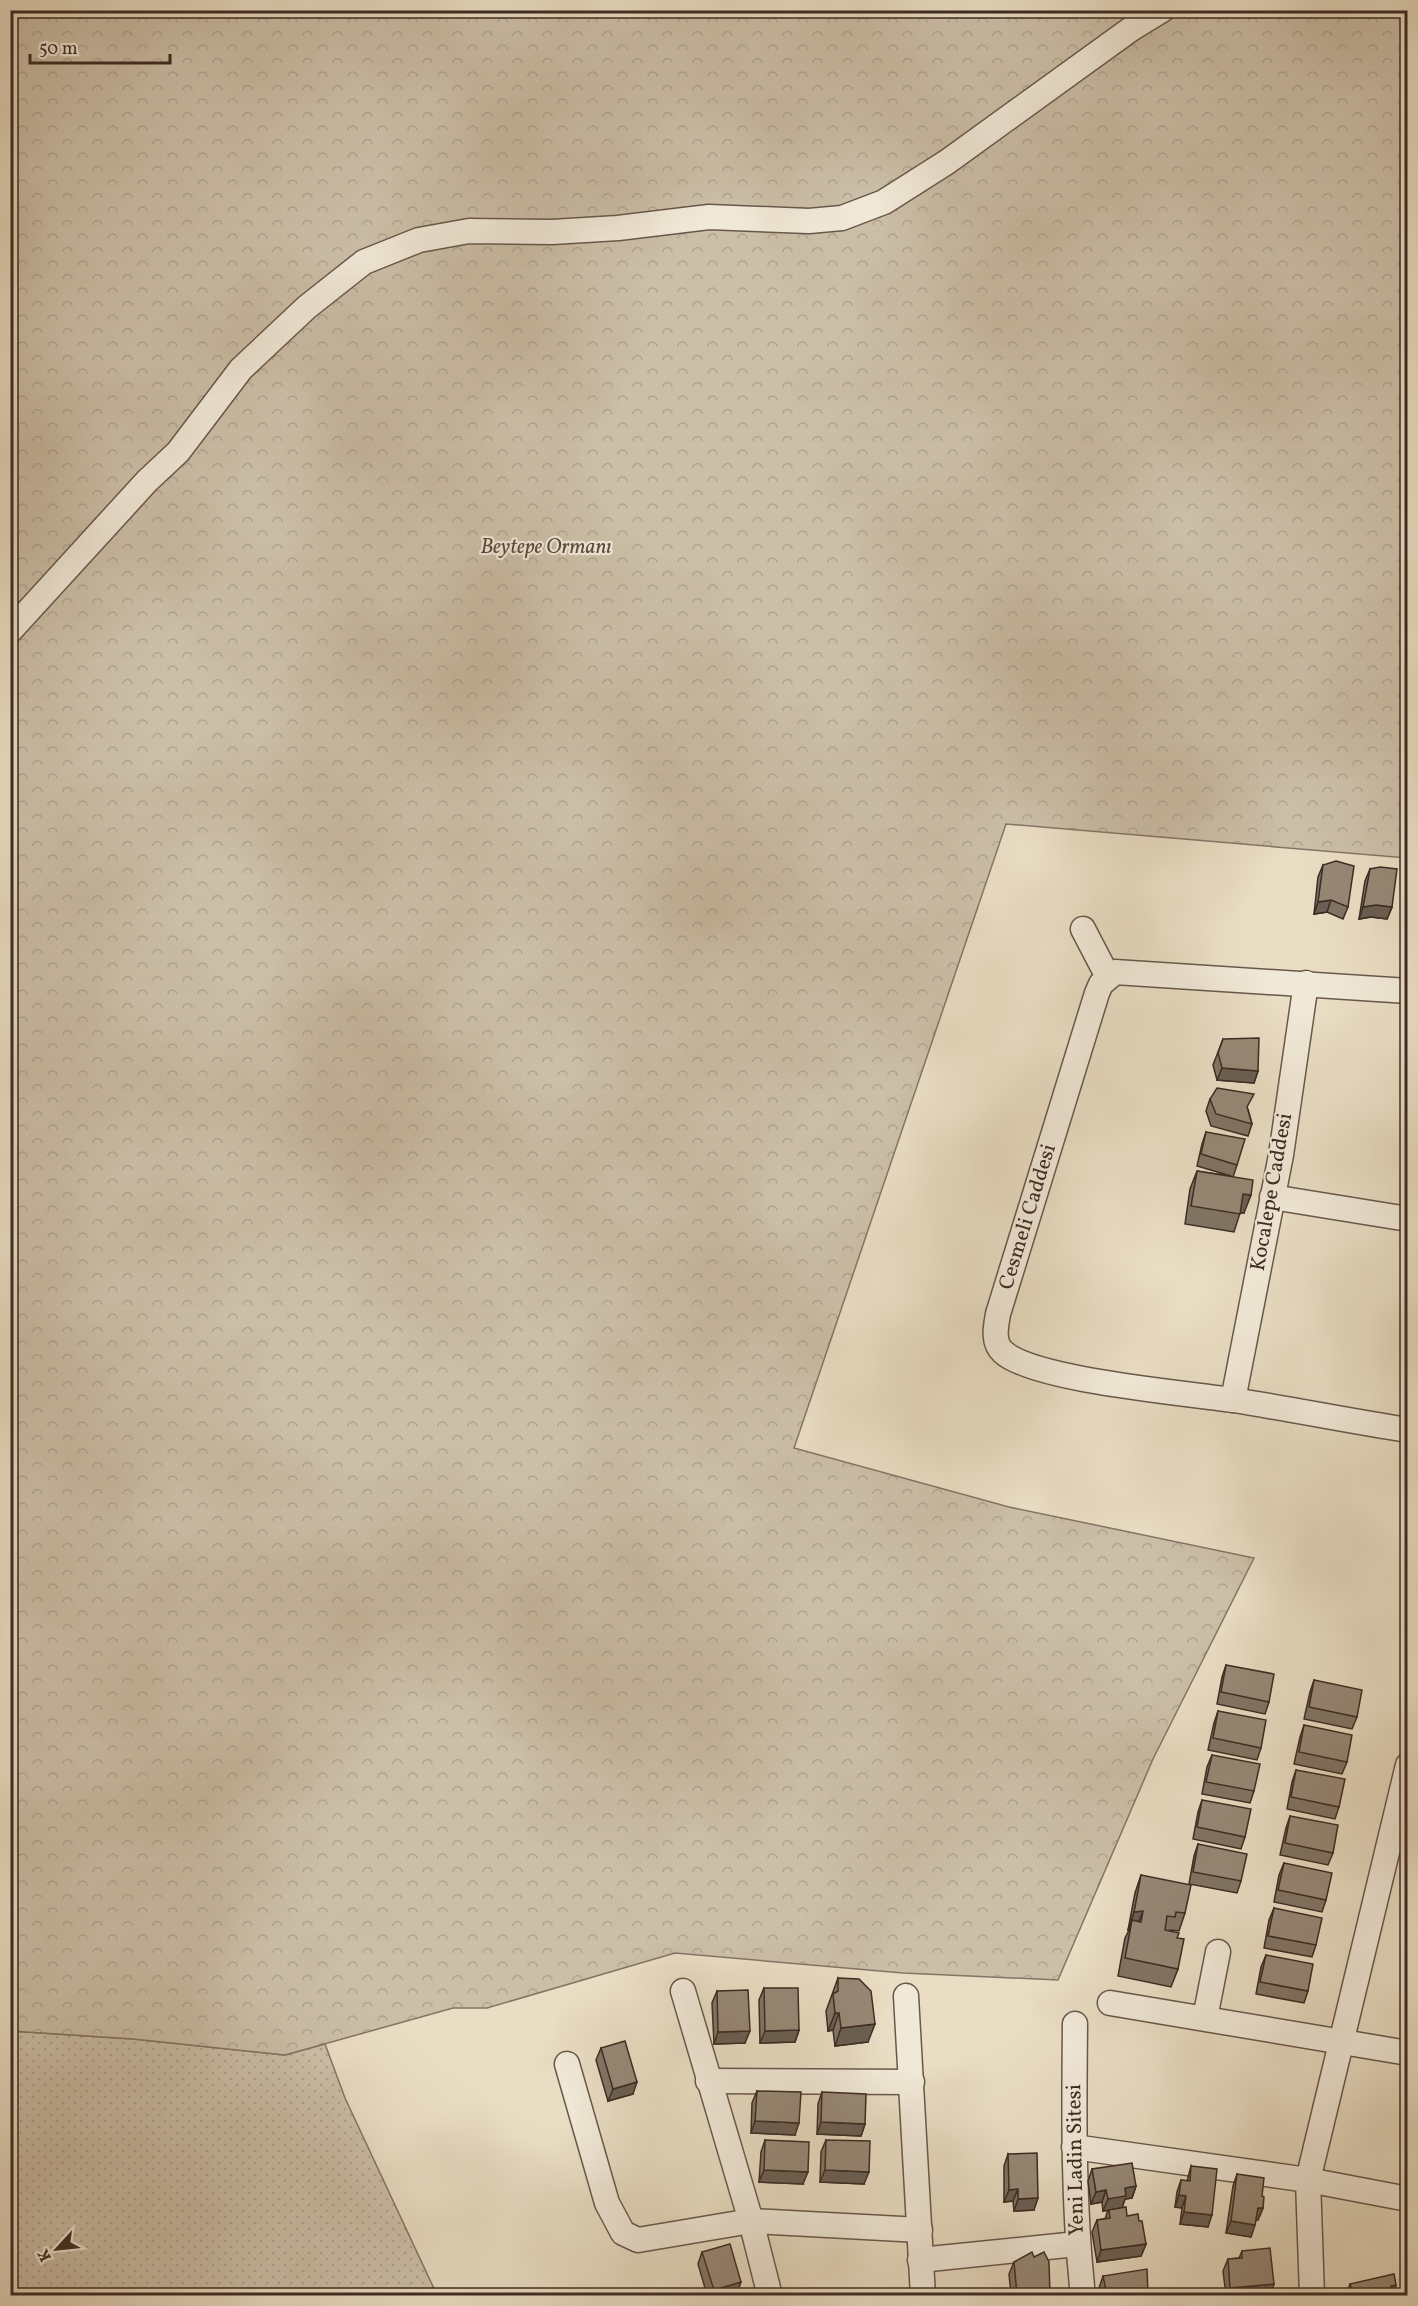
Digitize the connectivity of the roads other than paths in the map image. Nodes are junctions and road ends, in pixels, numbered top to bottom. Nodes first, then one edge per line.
1 (1162, 10) edge
2 (10, 631) edge
3 (1083, 929) dead end
4 (1108, 977) junction
5 (1306, 983) junction
6 (1407, 991) edge
7 (1272, 1197) junction
8 (1407, 1219) edge
9 (1233, 1400) junction
10 (1407, 1430) edge
11 (1407, 1765) edge
12 (1218, 1952) dead end
13 (682, 1991) dead end
14 (906, 1996) dead end
15 (1110, 2003) dead end
16 (1205, 2018) junction
17 (1075, 2024) dead end
18 (1341, 2041) junction
19 (1407, 2053) edge
20 (567, 2064) dead end
21 (708, 2082) junction
22 (912, 2082) junction
23 (1074, 2147) junction
24 (1308, 2180) junction
25 (1407, 2199) edge
26 (751, 2221) junction
27 (920, 2230) junction
28 (1077, 2244) junction
29 (920, 2260) junction
30 (770, 2295) edge
31 (923, 2295) edge
32 (1083, 2295) edge
33 (1312, 2295) edge

1 - 2 street
3 - 4 street
4 - 5 street
4 - 9 street, Cesmeli Caddesi
5 - 6 street
5 - 7 street, Kocalepe Caddesi
7 - 8 street
7 - 9 street, Kocalepe Caddesi
9 - 10 street, Cesmeli Caddesi
11 - 18 street
12 - 16 street
13 - 21 street
14 - 22 street
15 - 16 street
16 - 18 street
17 - 23 street, Yeni Ladin Sitesi
18 - 19 street
18 - 24 street
20 - 26 street
21 - 22 street
21 - 26 street
22 - 27 street
23 - 24 street
23 - 28 street, Yeni Ladin Sitesi
24 - 25 street
24 - 33 street
26 - 27 street
26 - 30 street
27 - 29 street
28 - 29 street
28 - 32 street, Yeni Ladin Sitesi
29 - 31 street

